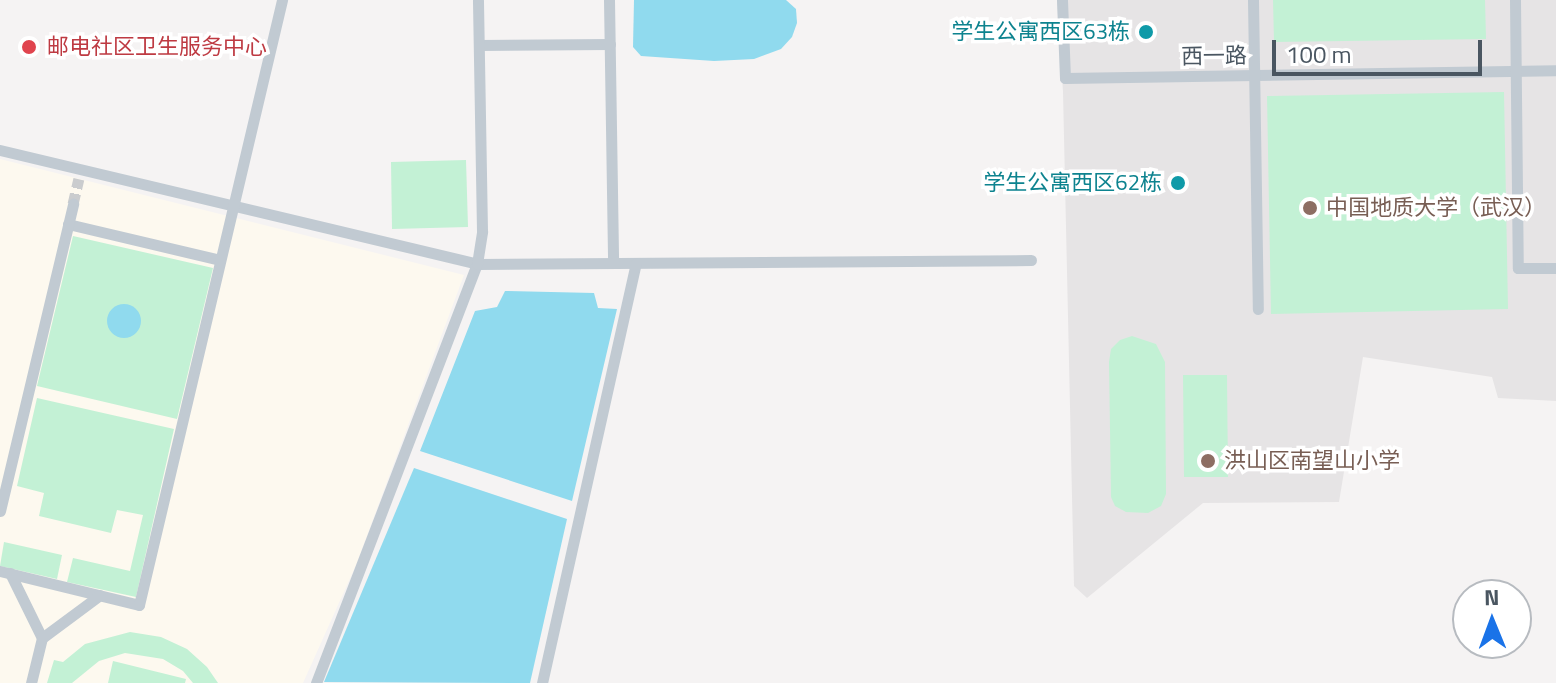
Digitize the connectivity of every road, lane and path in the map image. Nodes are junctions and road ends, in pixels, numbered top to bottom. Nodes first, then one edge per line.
1 (282, 0) edge
2 (478, 0) edge
3 (609, 0) edge
4 (1062, 0) edge
5 (1253, 0) edge
6 (1515, 0) edge
7 (610, 44) junction
8 (479, 45) junction
9 (1556, 70) edge
10 (1516, 72) junction
11 (1254, 76) junction
12 (0, 150) edge
13 (73, 204) tunnel mouth
14 (232, 205) junction
15 (68, 224) junction
16 (220, 260) junction
17 (1031, 260) dead end
18 (613, 263) junction
19 (636, 263) junction
20 (477, 264) junction
21 (1556, 268) edge
22 (1258, 309) dead end
23 (0, 511) edge
24 (5, 572) edge
25 (100, 595) junction
26 (42, 638) junction
27 (31, 683) edge
28 (316, 683) edge
29 (542, 683) edge

1 - 14 street
2 - 8 street
3 - 7 street
4 - 11 street, 西一路
5 - 11 street
6 - 10 street
7 - 8 street
7 - 18 street
8 - 20 street
9 - 10 street, 西一路
10 - 11 street, 西一路
10 - 21 street
11 - 22 street
12 - 14 street
13 - 15 street
14 - 16 street
14 - 20 street
15 - 16 street
15 - 23 street
16 - 25 street
17 - 19 street
18 - 19 street
18 - 20 street
19 - 29 street
20 - 28 street
24 - 25 street
24 - 26 street
25 - 26 street
26 - 27 street

